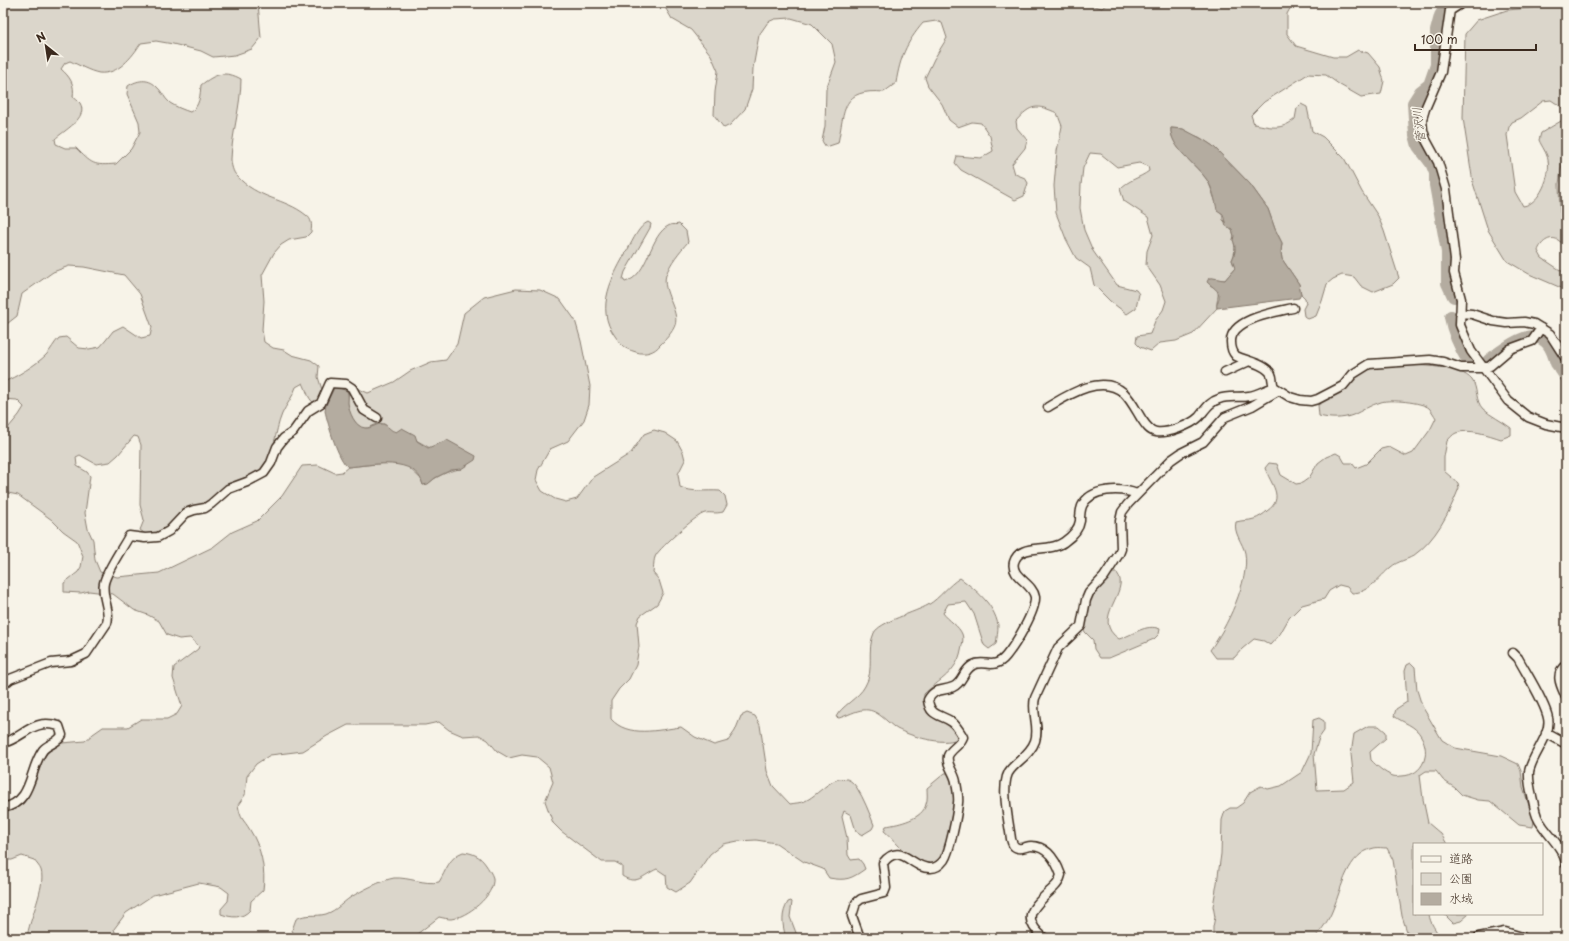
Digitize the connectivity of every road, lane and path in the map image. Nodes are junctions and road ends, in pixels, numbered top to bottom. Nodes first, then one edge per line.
1 (1462, 3) edge
2 (1451, 6) edge
3 (1292, 308) dead end
4 (1460, 313) junction
5 (1539, 330) junction
6 (1566, 359) edge
7 (1247, 362) junction
8 (1483, 368) junction
9 (1225, 372) dead end
10 (1277, 388) junction
11 (1048, 406) dead end
12 (377, 418) dead end
13 (1566, 428) edge
14 (1137, 494) junction
15 (1514, 653) dead end
16 (1566, 665) edge
17 (3, 686) edge
18 (1566, 697) edge
19 (1546, 733) junction
20 (3, 743) edge
21 (1566, 744) edge
22 (3, 808) edge
23 (1566, 864) edge
24 (860, 938) edge
25 (1044, 938) edge
26 (1479, 938) edge
27 (1522, 938) edge

1 - 2 street
2 - 4 street
3 - 7 street
4 - 5 street
4 - 8 street
5 - 6 street
5 - 8 street
7 - 9 street
7 - 10 street
8 - 10 street
8 - 13 street
10 - 11 street
10 - 14 street
12 - 17 street
14 - 24 street
14 - 25 street
15 - 19 street
16 - 18 street
19 - 21 street
19 - 23 street
20 - 22 street
26 - 27 main road

